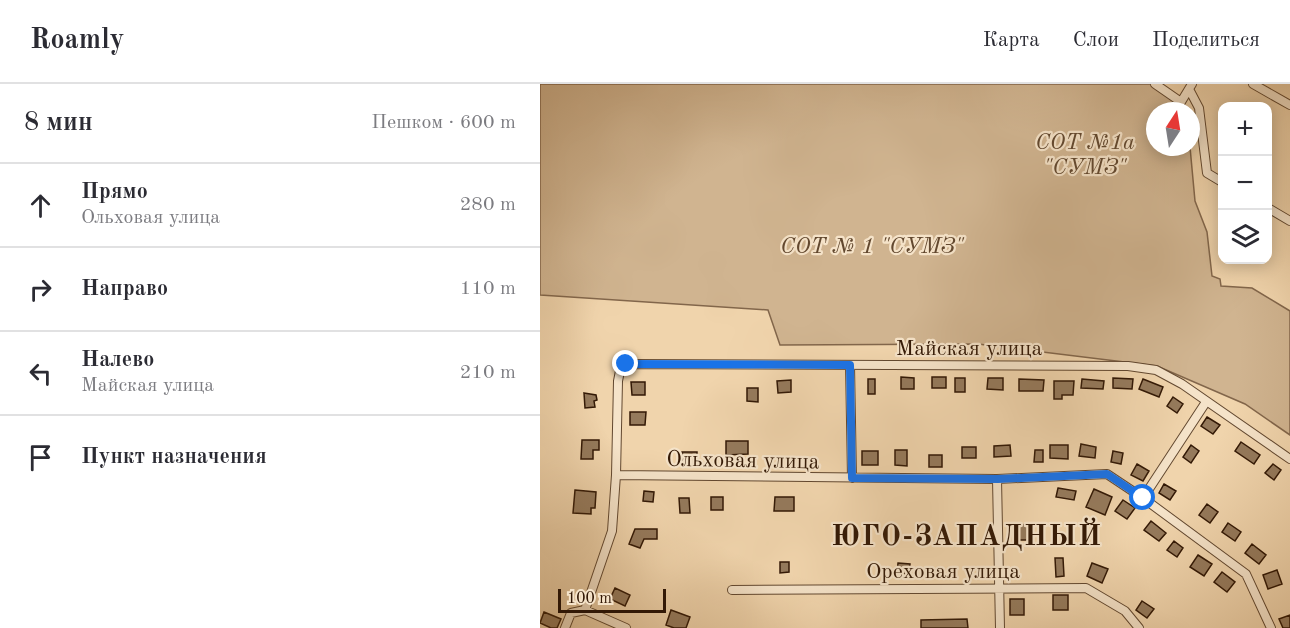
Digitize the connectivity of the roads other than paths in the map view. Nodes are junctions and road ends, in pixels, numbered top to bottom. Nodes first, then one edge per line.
1 (1155, 84) edge
2 (1253, 84) edge
3 (1190, 86) edge
4 (1290, 105) edge
5 (1218, 180) edge
6 (1271, 210) edge
7 (1290, 221) edge
8 (850, 365) junction
9 (1206, 402) junction
10 (1290, 459) edge
11 (616, 475) junction
12 (852, 478) junction
13 (998, 479) junction
14 (1143, 498) junction
15 (999, 589) junction
16 (732, 590) dead end
17 (585, 609) junction
18 (565, 628) edge
19 (626, 628) edge
20 (1000, 628) edge
21 (1139, 628) edge
22 (1271, 628) edge

1 - 3 street
2 - 4 street
3 - 5 street
6 - 7 street
8 - 9 street, Майская улица
8 - 11 street, Майская улица
8 - 12 street
9 - 10 street, Майская улица
9 - 14 street
11 - 12 street, Ольховая улица
11 - 17 street
12 - 13 street, Ольховая улица
13 - 14 street, Ольховая улица
13 - 15 street
14 - 22 street, Ольховая улица
15 - 16 street, Ореховая улица
15 - 20 street
15 - 21 street, Ореховая улица
17 - 18 street
17 - 19 street

